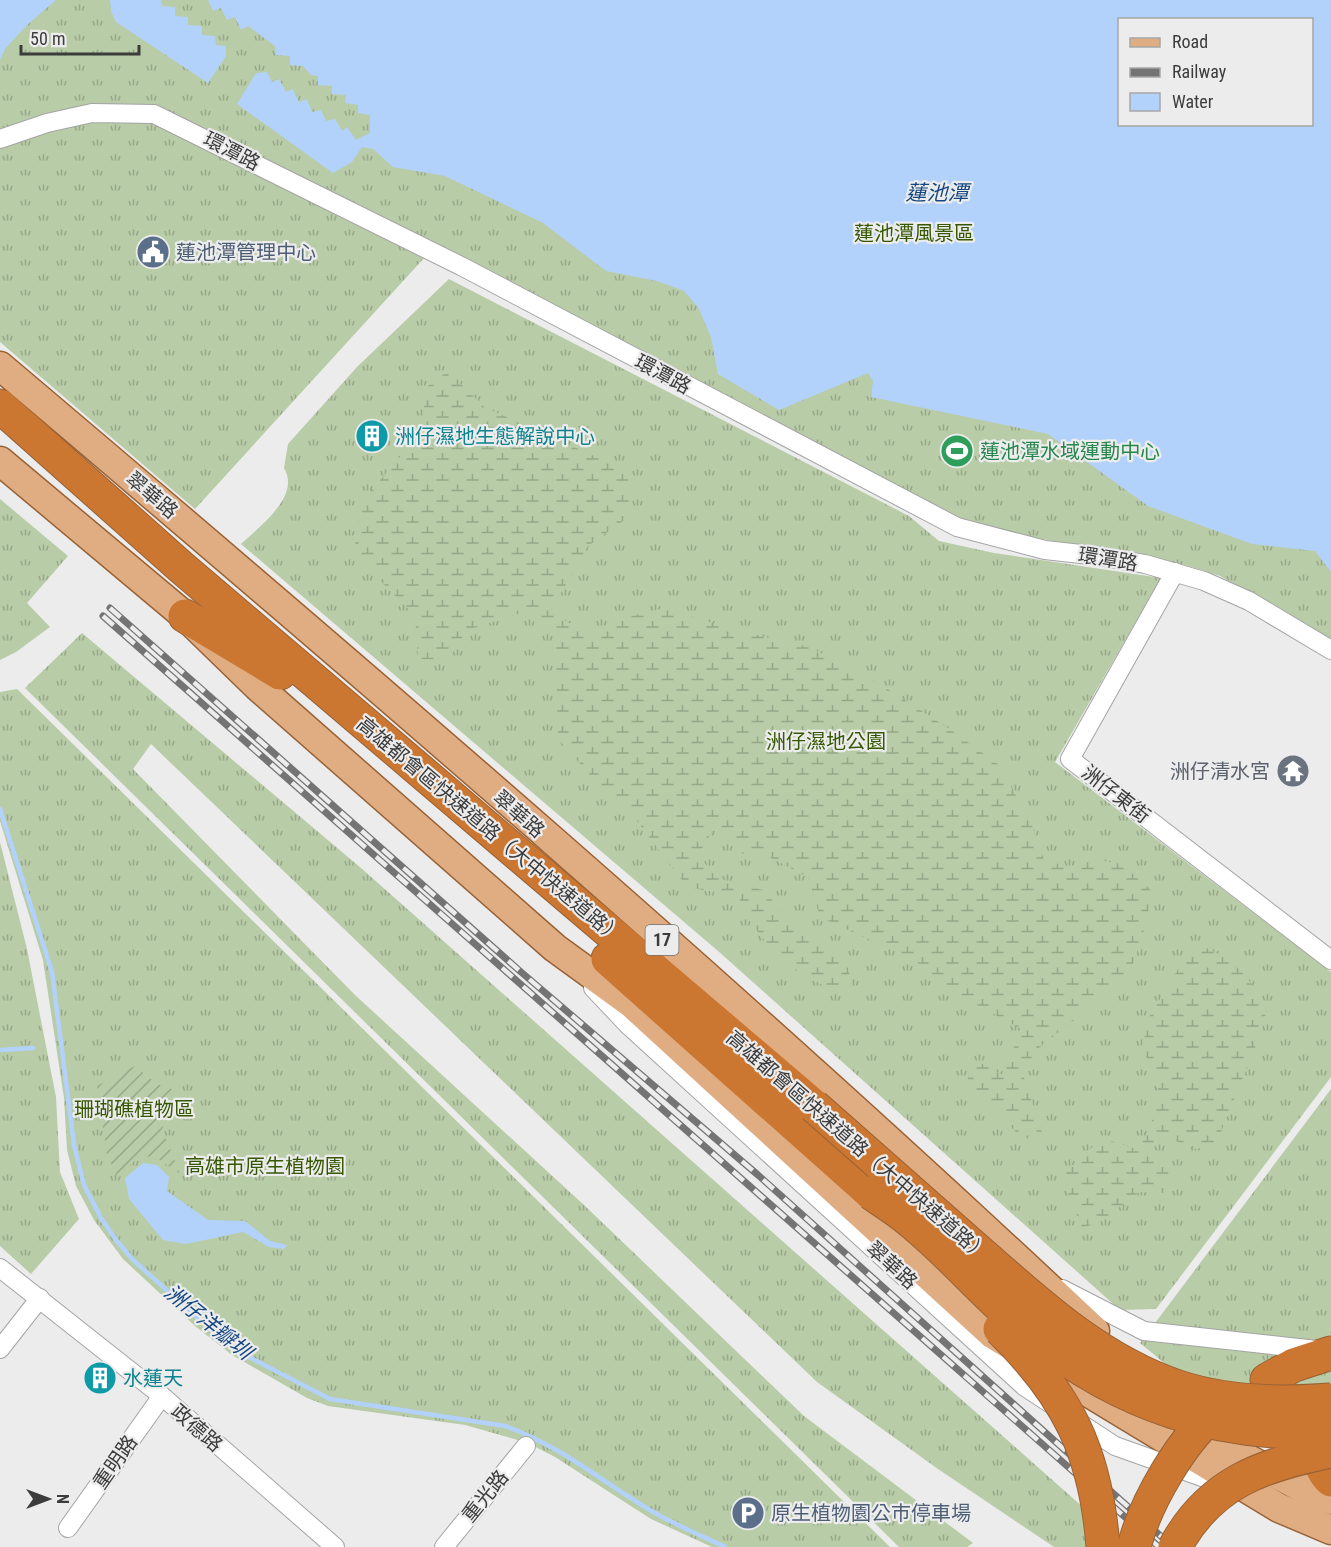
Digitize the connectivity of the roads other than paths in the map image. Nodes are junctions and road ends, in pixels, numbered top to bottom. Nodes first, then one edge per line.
1 (0, 139) edge
2 (0, 366) edge
3 (0, 406) edge
4 (0, 461) edge
5 (1175, 572) junction
6 (185, 616) junction
7 (1331, 650) edge
8 (1331, 960) edge
9 (872, 1193) junction
10 (0, 1268) edge
11 (1030, 1270) junction
12 (40, 1298) junction
13 (0, 1349) edge
14 (1331, 1352) edge
15 (162, 1396) junction
16 (1331, 1400) edge
17 (1331, 1424) edge
18 (1331, 1432) edge
19 (526, 1446) dead end
20 (1331, 1451) edge
21 (1331, 1480) edge
22 (1331, 1500) edge
23 (69, 1528) dead end
24 (1331, 1530) edge
25 (335, 1547) edge
26 (444, 1547) edge
27 (1103, 1547) edge
28 (1134, 1547) edge
29 (1175, 1547) edge

1 - 5 street, 環潭路
2 - 11 main road, 翠華路 / 17
3 - 16 highway, 高雄都會區快速道路（大中快速道路）, bridge
4 - 6 main road, 翠華路
5 - 7 street, 環潭路
5 - 8 street, 洲仔東街
6 - 9 highway, 高雄都會區快速道路（大中快速道路）
6 - 24 main road, 翠華路
9 - 18 highway, 高雄都會區快速道路（大中快速道路）, bridge
9 - 27 highway, bridge
10 - 12 street, 政德路
11 - 14 street, 翠華路
11 - 22 main road, 翠華路 / 17
12 - 13 street
12 - 15 street, 政德路
14 - 28 highway, bridge
15 - 23 street, 重明路
15 - 25 street, 政德路
17 - 21 highway
19 - 26 street, 重光路
20 - 29 highway, bridge

